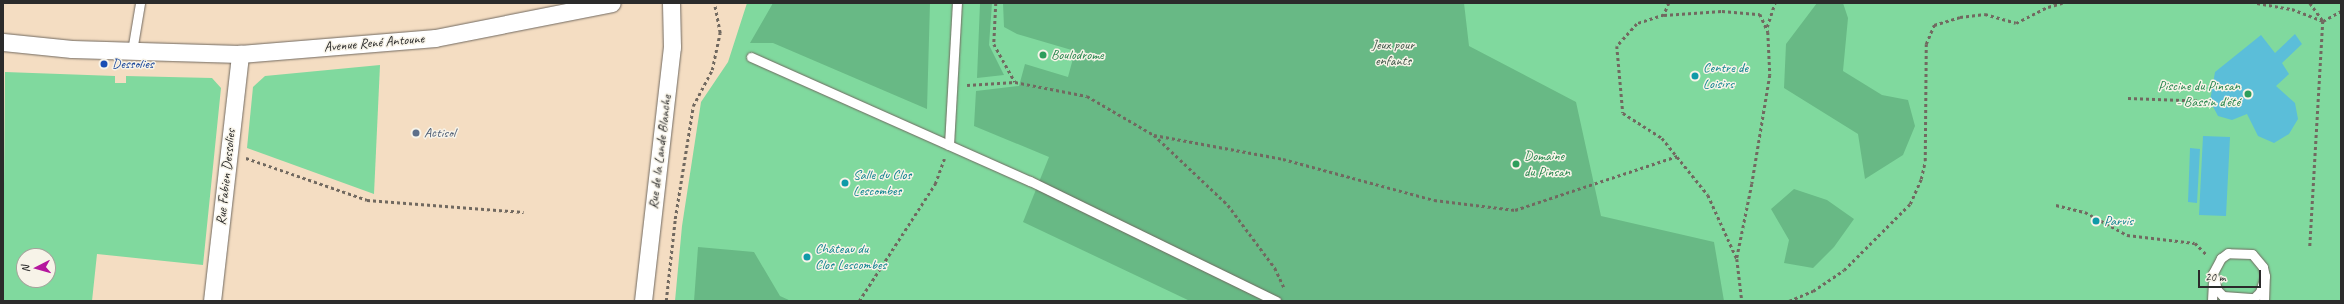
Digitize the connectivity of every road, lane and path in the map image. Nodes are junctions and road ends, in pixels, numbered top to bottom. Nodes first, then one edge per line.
1 (140, 3) edge
2 (612, 3) edge
3 (671, 3) edge
4 (714, 3) edge
5 (956, 3) edge
6 (996, 3) edge
7 (1669, 3) edge
8 (1775, 3) edge
9 (2062, 3) edge
10 (2257, 3) edge
11 (2310, 3) edge
12 (2341, 11) edge
13 (1664, 15) junction
14 (2322, 21) junction
15 (1767, 28) junction
16 (3, 42) edge
17 (132, 51) junction
18 (240, 54) junction
19 (751, 57) dead end
20 (1015, 82) junction
21 (952, 86) junction
22 (2128, 98) dead end
23 (2210, 101) dead end
24 (1154, 135) junction
25 (949, 145) junction
26 (229, 152) junction
27 (1677, 156) junction
28 (2056, 205) dead end
29 (524, 212) dead end
30 (2310, 248) dead end
31 (1736, 258) junction
32 (2215, 269) junction
33 (2265, 276) junction
34 (1287, 294) dead end
35 (212, 301) edge
36 (643, 301) edge
37 (666, 301) edge
38 (859, 301) edge
39 (1276, 301) edge
40 (1742, 301) edge
41 (1789, 301) edge
42 (2212, 301) edge
43 (2264, 301) edge

1 - 17 lane
2 - 18 street, Avenue René Antoune
3 - 36 street, Rue de la Lande Blanche
4 - 37 path
5 - 21 lane
6 - 20 path
7 - 13 path
8 - 15 path
9 - 41 path
10 - 14 path
11 - 14 path
12 - 14 path
13 - 15 path
13 - 27 path
14 - 30 path
15 - 31 path
16 - 17 street, Avenue René Antoune
17 - 18 street, Avenue René Antoune
18 - 26 street, Rue Fabien Dessolies
19 - 25 lane
20 - 21 path
20 - 24 path
21 - 25 lane
22 - 23 path
24 - 27 path
24 - 34 path
25 - 38 path
25 - 39 lane
26 - 29 path
26 - 35 street, Rue Fabien Dessolies
27 - 31 path
28 - 32 path
31 - 40 path
32 - 33 lane
32 - 33 lane
32 - 42 lane
33 - 43 lane

